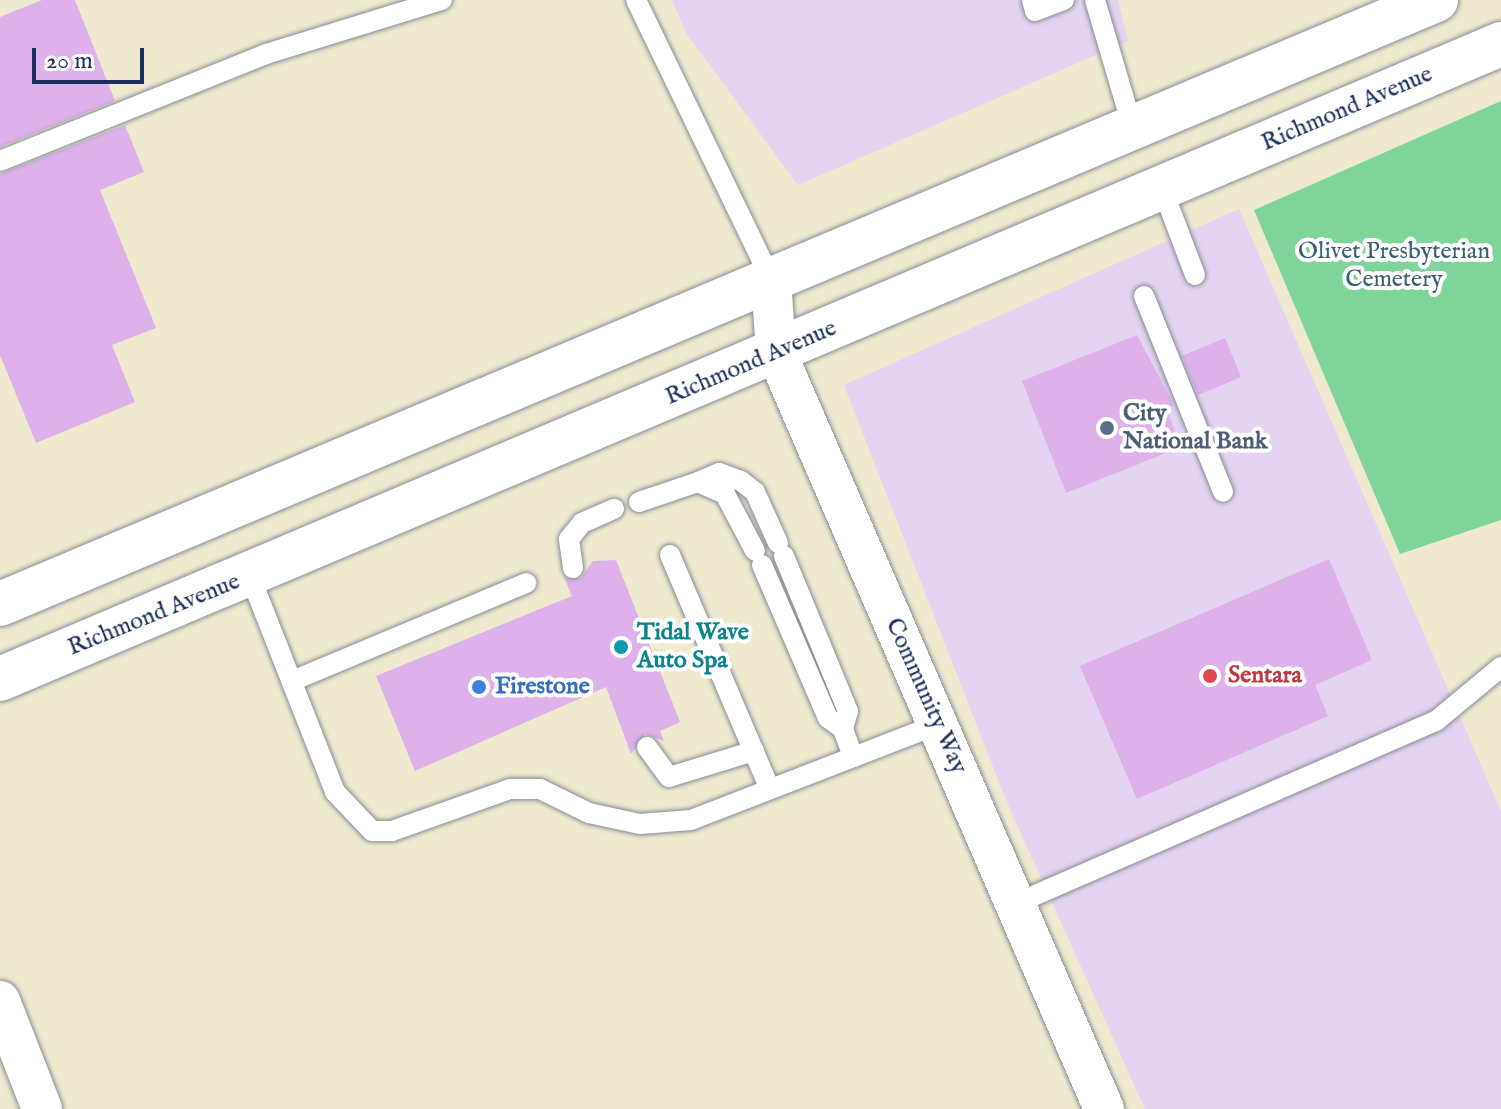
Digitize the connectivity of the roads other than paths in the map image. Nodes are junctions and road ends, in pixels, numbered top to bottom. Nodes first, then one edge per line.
1 (442, 0) edge
2 (636, 0) edge
3 (1032, 0) edge
4 (1064, 0) edge
5 (1095, 0) edge
6 (1436, 0) edge
7 (1501, 44) edge
8 (1132, 126) junction
9 (0, 161) edge
10 (1162, 188) junction
11 (1195, 275) dead end
12 (771, 279) junction
13 (1144, 296) dead end
14 (776, 352) junction
15 (698, 482) junction
16 (1223, 492) dead end
17 (639, 502) dead end
18 (614, 509) dead end
19 (670, 555) dead end
20 (573, 568) dead end
21 (250, 576) junction
22 (526, 583) dead end
23 (0, 604) edge
24 (1501, 667) edge
25 (0, 679) edge
26 (292, 681) junction
27 (939, 724) junction
28 (843, 729) junction
29 (647, 747) dead end
30 (754, 751) junction
31 (853, 757) junction
32 (770, 789) junction
33 (1017, 903) junction
34 (0, 1001) edge
35 (42, 1109) edge
36 (1104, 1109) edge

1 - 9 lane
2 - 12 lane
3 - 4 lane
5 - 8 lane
6 - 8 main road
7 - 10 main road, Richmond Avenue
8 - 12 main road
10 - 11 lane
10 - 14 main road, Richmond Avenue
12 - 14 street, Community Way
12 - 23 main road
13 - 16 lane
14 - 21 main road, Richmond Avenue
14 - 27 street, Community Way
15 - 17 lane
15 - 28 lane
15 - 28 lane
18 - 20 lane
19 - 30 lane
21 - 25 main road, Richmond Avenue
21 - 26 lane
22 - 26 lane
24 - 33 lane
26 - 32 lane
27 - 31 lane
27 - 33 street, Community Way
28 - 31 lane
29 - 30 lane
30 - 32 lane
31 - 32 lane
33 - 36 street, Community Way
34 - 35 street

